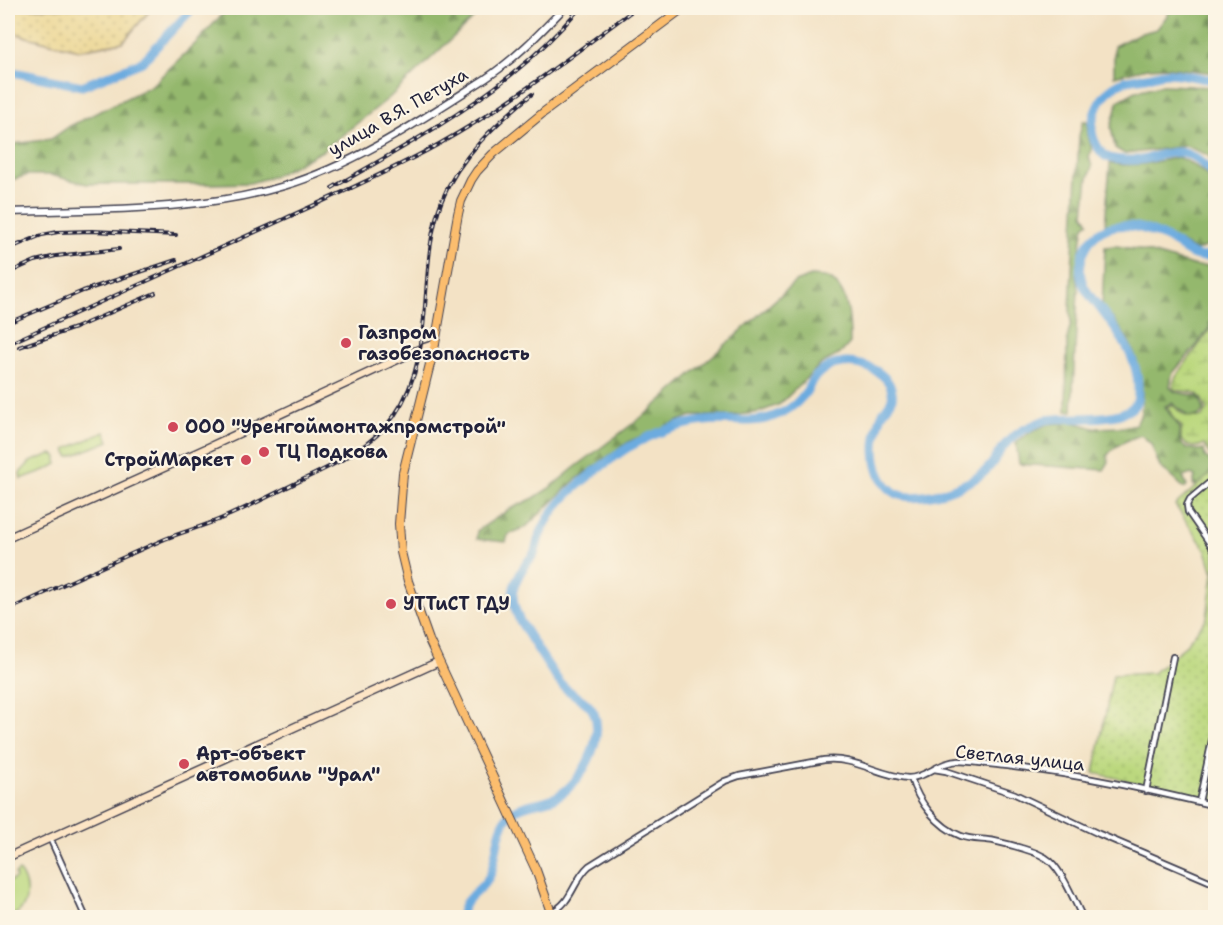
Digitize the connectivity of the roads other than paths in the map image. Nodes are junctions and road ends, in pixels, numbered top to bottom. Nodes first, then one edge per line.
1 (564, 8) edge
2 (683, 8) edge
3 (8, 212) edge
4 (435, 344) junction
5 (1215, 477) edge
6 (8, 537) edge
7 (1215, 551) edge
8 (1173, 657) dead end
9 (438, 662) junction
10 (1215, 721) edge
11 (934, 769) junction
12 (911, 778) junction
13 (1146, 791) junction
14 (1199, 802) junction
15 (1215, 806) edge
16 (50, 838) junction
17 (8, 857) edge
18 (1215, 884) edge
19 (552, 915) edge
20 (86, 918) edge
21 (1083, 918) edge

1 - 3 street, улица В.Я. Петуха
2 - 4 highway
4 - 6 main road
4 - 9 highway
5 - 7 street
8 - 13 street
9 - 16 main road
9 - 19 highway
10 - 14 street
11 - 12 street, Светлая улица
11 - 13 street, Светлая улица
11 - 18 street
12 - 19 street
12 - 21 street
13 - 14 street, Светлая улица
14 - 15 street, Светлая улица
16 - 17 main road
16 - 20 street

